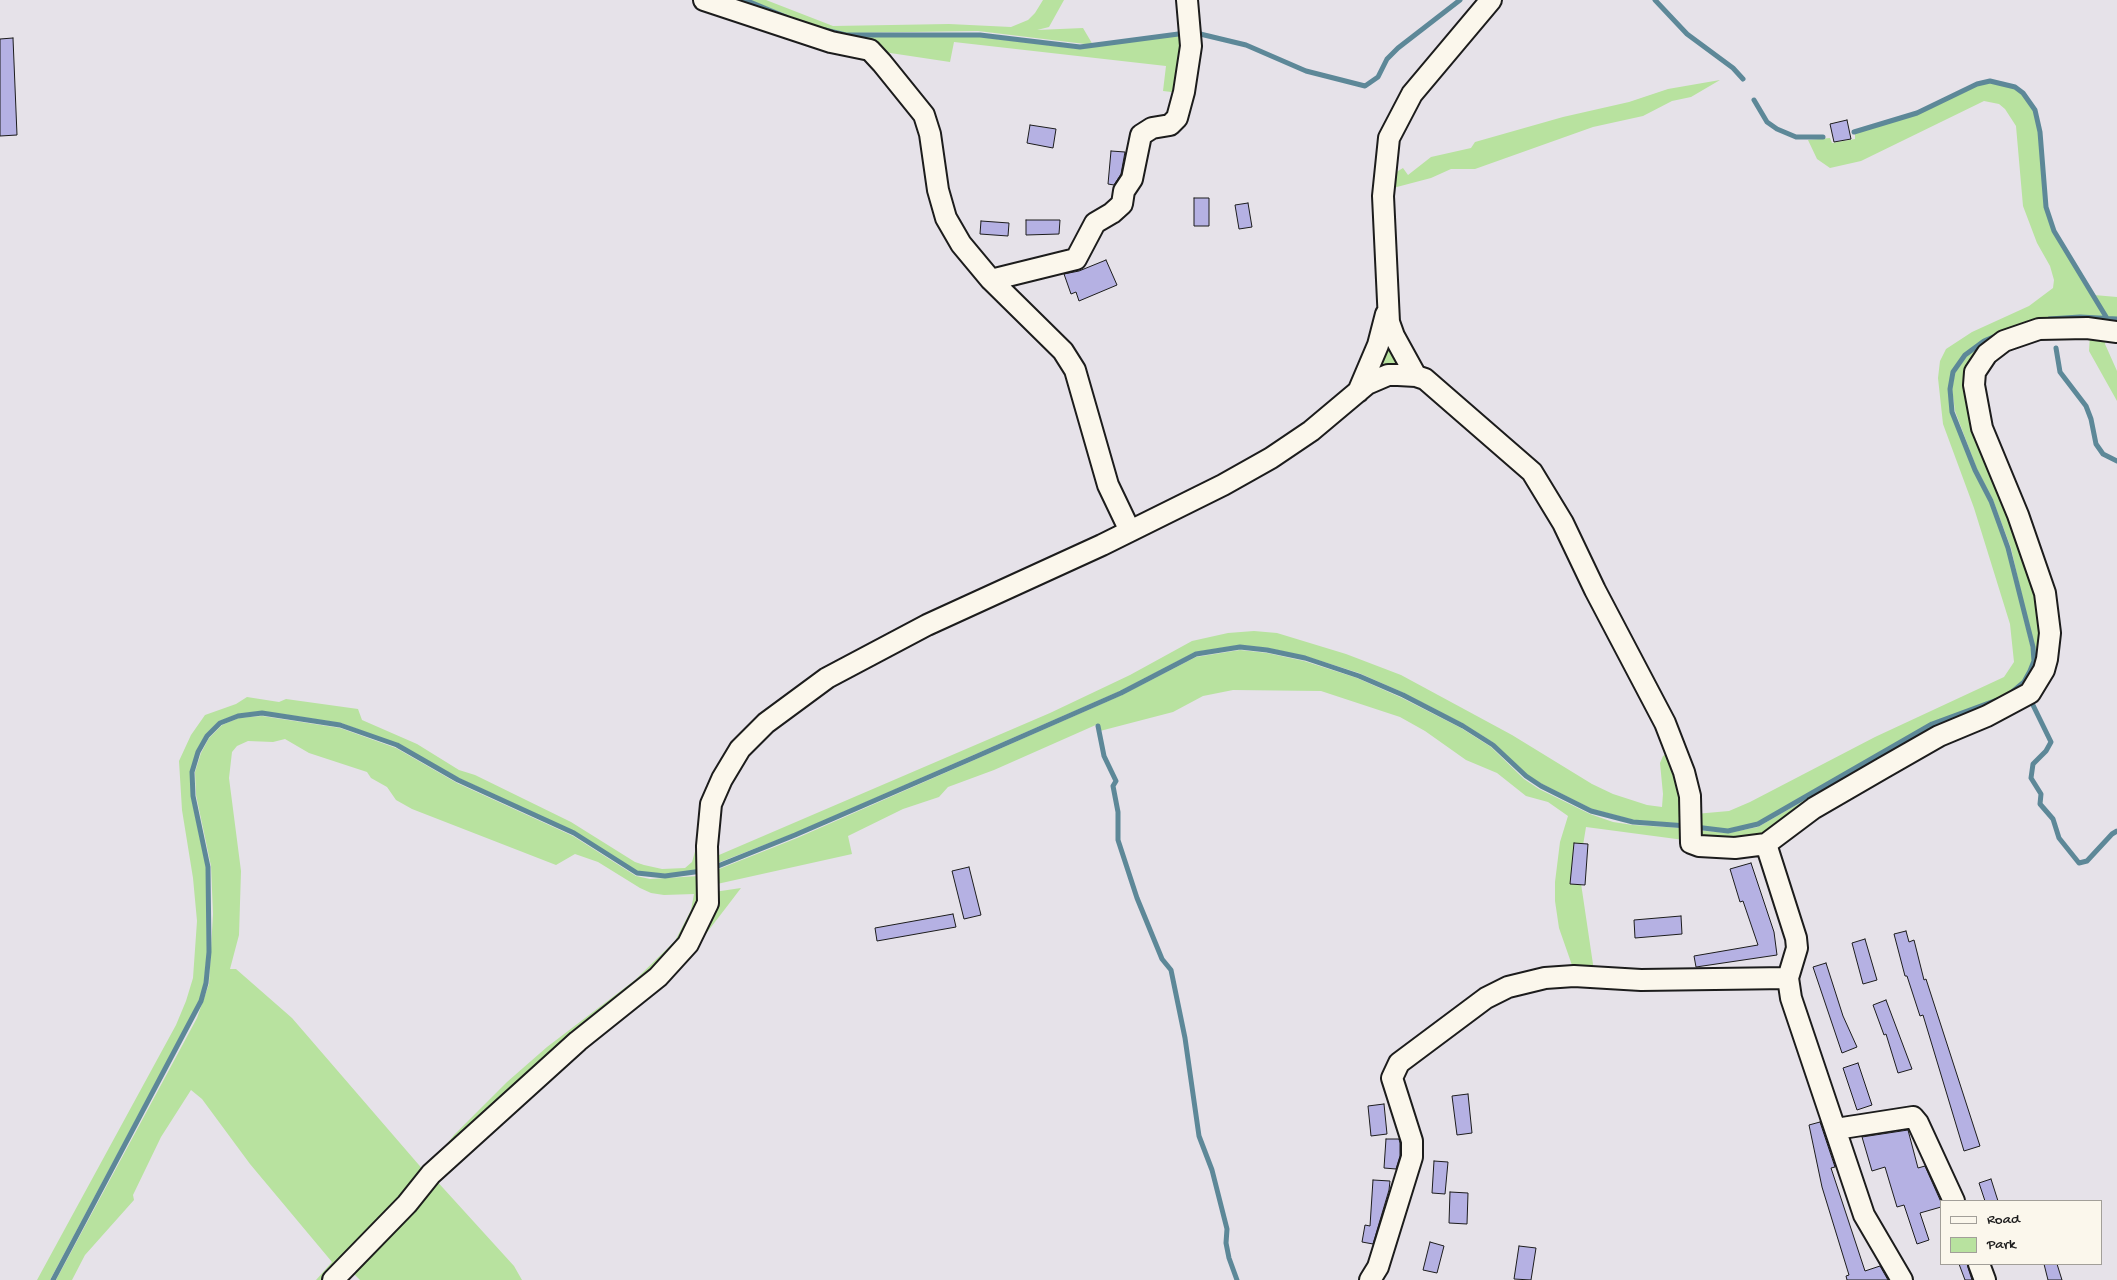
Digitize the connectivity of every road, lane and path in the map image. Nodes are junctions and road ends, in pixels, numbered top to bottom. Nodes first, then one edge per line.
1 (704, 0) edge
2 (1187, 0) edge
3 (1491, 0) edge
4 (992, 280) junction
5 (1388, 305) junction
6 (2117, 332) edge
7 (1416, 376) junction
8 (1358, 392) junction
9 (1130, 531) junction
10 (1766, 844) junction
11 (1788, 978) junction
12 (1836, 1128) junction
13 (1954, 1200) edge
14 (1979, 1265) edge
15 (332, 1280) edge
16 (1370, 1280) edge
17 (1902, 1280) edge
18 (1985, 1280) edge

1 - 4 street
2 - 4 street
3 - 5 street
4 - 9 street
5 - 7 street
5 - 8 street
6 - 10 street
7 - 8 street
7 - 10 street
8 - 9 street
9 - 15 street
10 - 11 street
11 - 12 street
11 - 16 street
12 - 13 street
12 - 17 street
14 - 18 street

